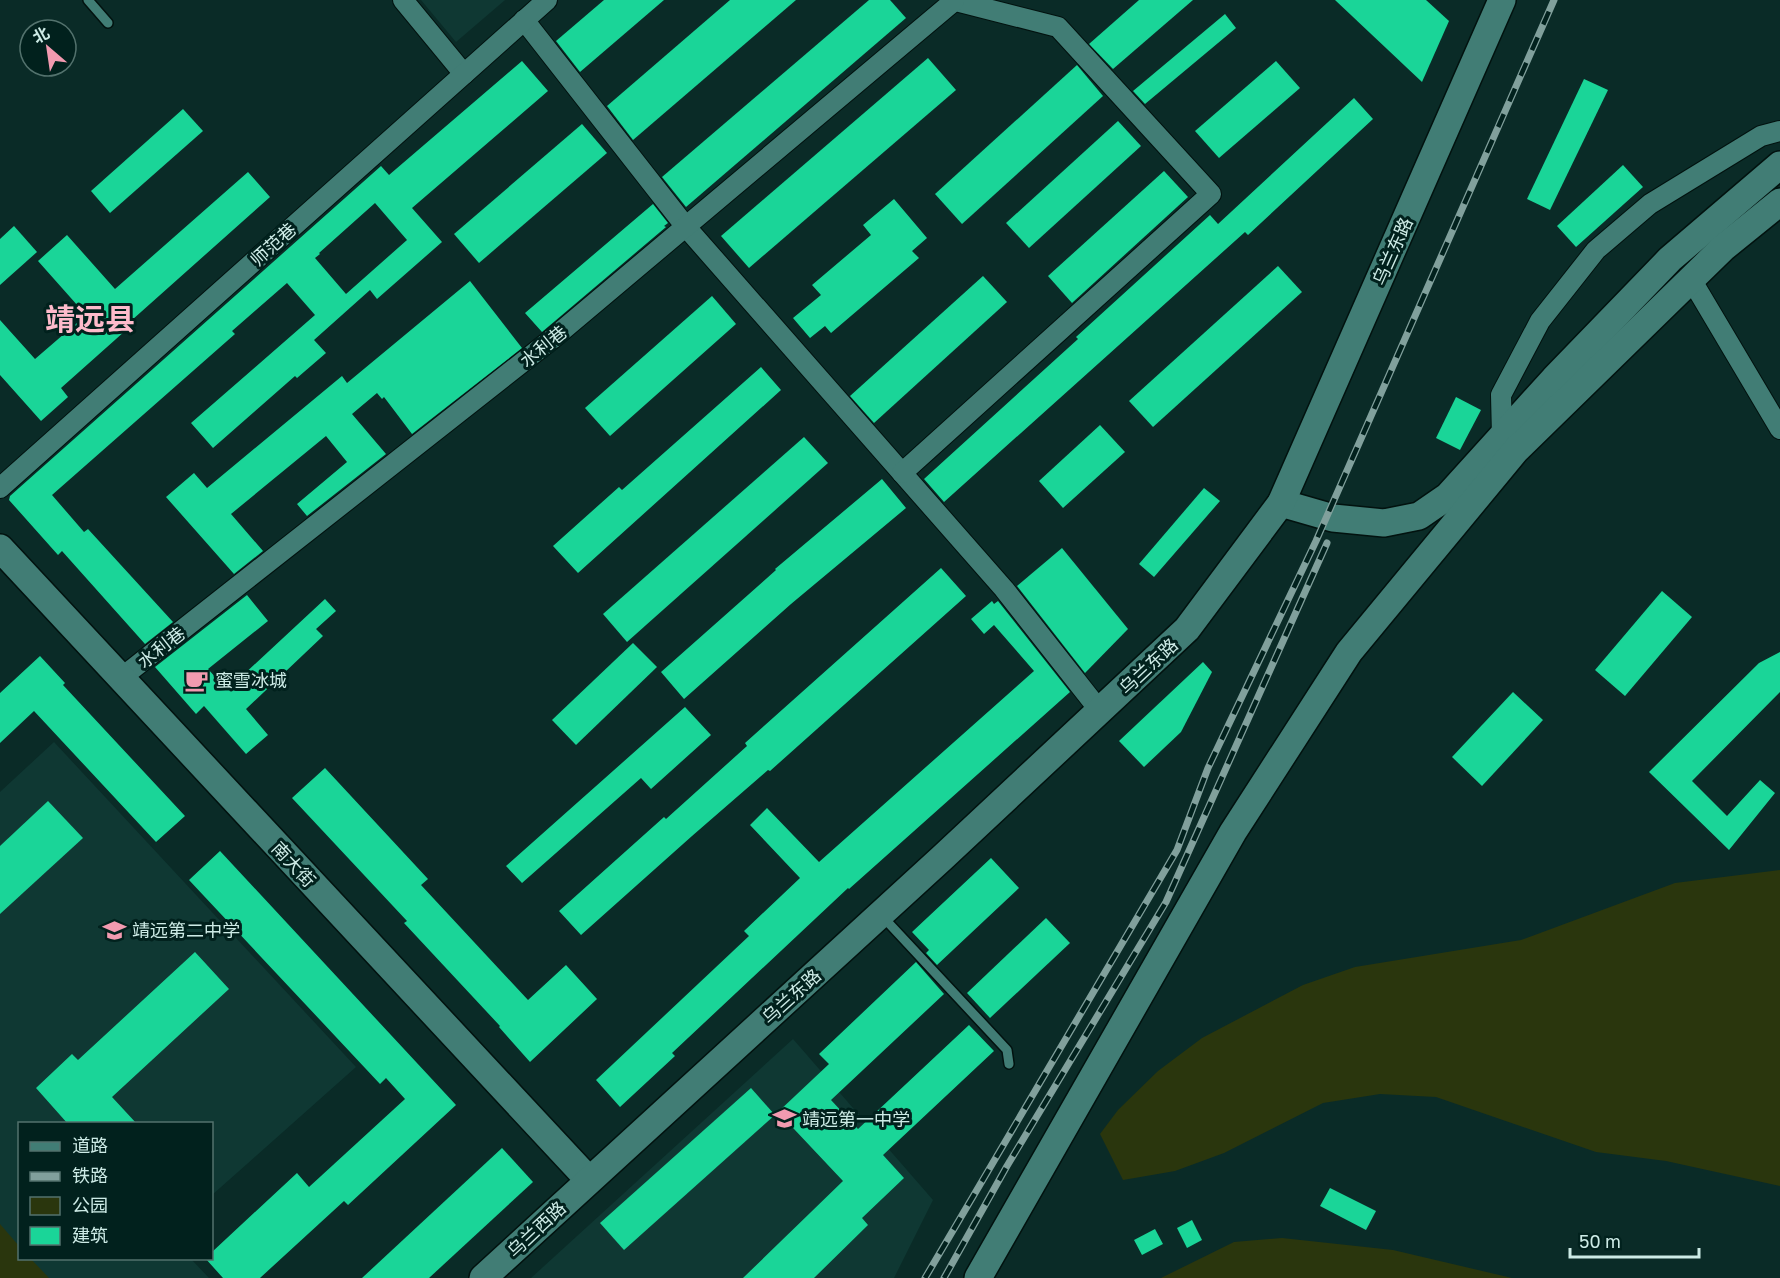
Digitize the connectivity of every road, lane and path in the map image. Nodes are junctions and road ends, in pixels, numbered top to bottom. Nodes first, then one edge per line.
1 (87, 0) edge
2 (403, 0) edge
3 (547, 0) edge
4 (1502, 0) edge
5 (953, 1) edge
6 (524, 20) junction
7 (108, 23) dead end
8 (464, 74) junction
9 (1780, 131) edge
10 (1780, 165) edge
11 (1780, 202) edge
12 (686, 227) junction
13 (1691, 279) junction
14 (1780, 429) edge
15 (1503, 436) junction
16 (902, 473) junction
17 (0, 488) edge
18 (1281, 503) junction
19 (0, 548) edge
20 (121, 678) junction
21 (1100, 711) junction
22 (880, 915) junction
23 (1009, 1064) dead end
24 (589, 1180) junction
25 (483, 1278) edge
26 (978, 1278) edge

1 - 7 lane
2 - 8 street
3 - 6 street, 师范巷
4 - 18 main road, 乌兰东路
5 - 12 street, 水利巷
5 - 16 street
6 - 8 street, 师范巷
6 - 12 street
8 - 17 street, 师范巷
9 - 15 street
10 - 15 main road
11 - 13 main road
12 - 16 street
12 - 20 street, 水利巷
13 - 14 street
13 - 26 main road
15 - 18 main road
16 - 21 street
18 - 21 main road, 乌兰东路
19 - 20 main road, 南大街
20 - 24 main road, 南大街
21 - 22 main road, 乌兰东路
22 - 23 lane
22 - 24 main road, 乌兰东路
24 - 25 main road, 乌兰西路

